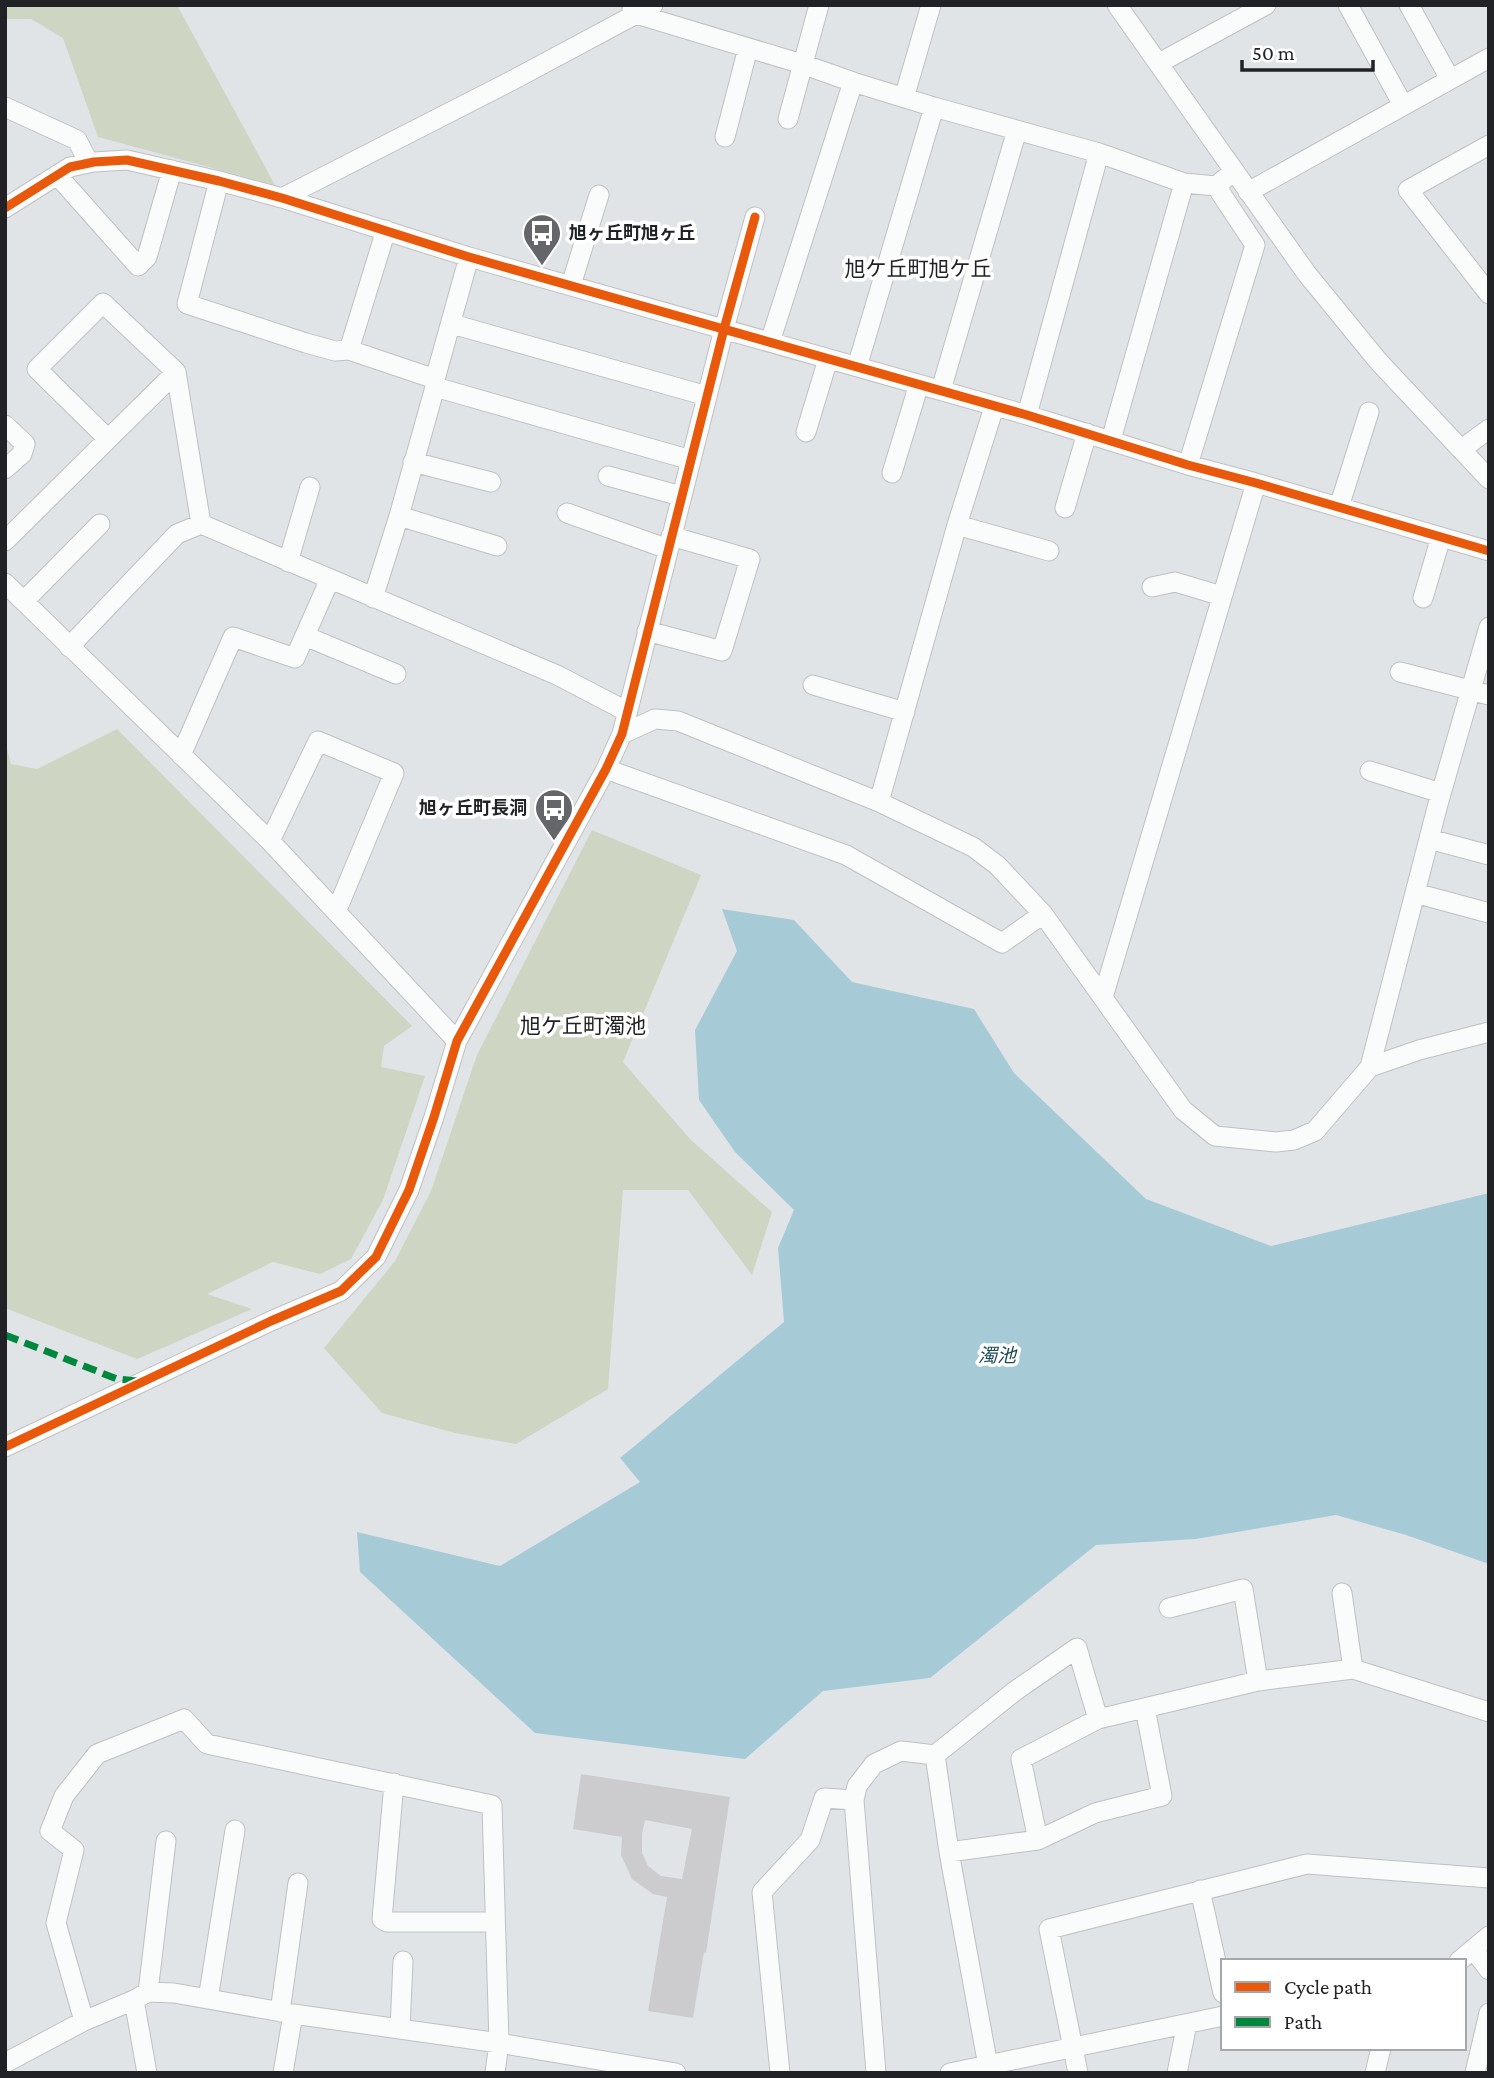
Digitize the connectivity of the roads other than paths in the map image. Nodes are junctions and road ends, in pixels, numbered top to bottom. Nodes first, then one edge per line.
1 (820, 5) edge
2 (931, 5) edge
3 (1117, 5) edge
4 (1266, 5) edge
5 (1348, 5) edge
6 (1409, 5) edge
7 (639, 8) edge
8 (748, 48) junction
9 (1489, 58) edge
10 (1159, 63) junction
11 (802, 64) junction
12 (1450, 79) junction
13 (853, 82) junction
14 (904, 98) junction
15 (1403, 106) junction
16 (5, 107) edge
17 (934, 107) junction
18 (788, 119) dead end
19 (1017, 130) junction
20 (725, 137) dead end
21 (1489, 145) edge
22 (1098, 153) junction
23 (89, 163) junction
24 (172, 170) junction
25 (1233, 172) junction
26 (57, 175) junction
27 (219, 181) junction
28 (1184, 183) junction
29 (1216, 186) junction
30 (1248, 192) junction
31 (598, 195) dead end
32 (282, 198) junction
33 (5, 208) edge
34 (755, 217) dead end
35 (386, 230) junction
36 (469, 257) junction
37 (570, 285) junction
38 (1489, 295) edge
39 (452, 324) junction
40 (724, 329) junction
41 (770, 342) junction
42 (349, 350) junction
43 (828, 359) junction
44 (857, 367) junction
45 (176, 372) junction
46 (435, 384) junction
47 (919, 384) junction
48 (941, 390) junction
49 (707, 396) junction
50 (994, 407) junction
51 (1369, 412) dead end
52 (1027, 415) junction
53 (5, 425) edge
54 (1489, 429) edge
55 (806, 432) dead end
56 (1087, 433) junction
57 (107, 439) junction
58 (1111, 440) junction
59 (1462, 449) junction
60 (691, 460) junction
61 (413, 462) junction
62 (1188, 465) junction
63 (5, 469) edge
64 (892, 473) dead end
65 (608, 476) dead end
66 (1489, 479) edge
67 (491, 482) dead end
68 (1256, 482) junction
69 (310, 487) dead end
70 (681, 496) junction
71 (1339, 507) junction
72 (1065, 508) dead end
73 (567, 513) dead end
74 (399, 516) junction
75 (100, 524) dead end
76 (201, 524) junction
77 (957, 526) junction
78 (1441, 537) junction
79 (5, 541) edge
80 (669, 543) junction
81 (497, 546) dead end
82 (1049, 551) dead end
83 (1489, 551) edge
84 (288, 562) junction
85 (330, 579) junction
86 (5, 583) edge
87 (1152, 587) dead end
88 (1222, 596) junction
89 (373, 598) junction
90 (1423, 598) dead end
91 (24, 601) junction
92 (1489, 627) edge
93 (647, 631) junction
94 (305, 636) junction
95 (69, 646) junction
96 (1400, 672) dead end
97 (396, 674) dead end
98 (813, 685) dead end
99 (1479, 693) edge
100 (626, 711) junction
101 (905, 712) junction
102 (622, 734) junction
103 (181, 755) junction
104 (606, 769) junction
105 (1370, 771) dead end
106 (1441, 793) junction
107 (879, 802) junction
108 (1429, 839) junction
109 (270, 841) junction
110 (1489, 855) edge
111 (1415, 893) junction
112 (336, 912) junction
113 (1489, 913) edge
114 (1043, 914) junction
115 (1103, 997) junction
116 (1489, 1031) edge
117 (457, 1041) junction
118 (1370, 1067) junction
119 (5, 1447) edge
120 (1342, 1593) dead end
121 (1169, 1608) dead end
122 (1353, 1669) junction
123 (1258, 1681) junction
124 (1145, 1708) junction
125 (1489, 1712) edge
126 (1098, 1719) junction
127 (935, 1755) junction
128 (394, 1783) junction
129 (854, 1800) junction
130 (235, 1830) dead end
131 (1038, 1840) junction
132 (166, 1841) dead end
133 (949, 1852) junction
134 (1489, 1878) edge
135 (298, 1883) dead end
136 (1200, 1890) junction
137 (495, 1922) junction
138 (1489, 1936) edge
139 (1466, 1955) edge
140 (403, 1961) dead end
141 (1489, 1970) edge
142 (1221, 1984) edge
143 (141, 1996) junction
144 (208, 1999) junction
145 (287, 2013) junction
146 (1489, 2013) edge
147 (1221, 2016) edge
148 (84, 2021) junction
149 (1187, 2024) junction
150 (400, 2029) junction
151 (499, 2043) junction
152 (1074, 2048) junction
153 (1381, 2050) edge
154 (5, 2063) edge
155 (988, 2066) junction
156 (147, 2073) edge
157 (284, 2073) edge
158 (495, 2073) edge
159 (676, 2073) edge
160 (780, 2073) edge
161 (876, 2073) edge
162 (950, 2073) edge
163 (1078, 2073) edge
164 (1177, 2073) edge
165 (1375, 2073) edge
166 (1475, 2073) edge

1 - 11 street
2 - 14 street
3 - 10 street
4 - 10 street
5 - 15 street
6 - 12 street
7 - 8 street
7 - 32 street
8 - 11 street
8 - 20 street
9 - 12 street
10 - 25 street
11 - 13 street
11 - 18 street
12 - 15 street
13 - 14 street
13 - 41 street
14 - 17 street
15 - 30 street
16 - 23 street
17 - 19 street
17 - 44 street
19 - 22 street
19 - 48 street
21 - 38 street
22 - 28 street
22 - 52 street
23 - 24 street
23 - 26 street
24 - 26 street
24 - 27 street
25 - 29 street
25 - 30 street
26 - 33 street
27 - 32 street
27 - 42 street
28 - 29 street
28 - 58 street
29 - 62 street
30 - 59 street
31 - 37 street
32 - 35 street
34 - 40 street
35 - 36 street
35 - 42 street
36 - 37 street
36 - 39 street
37 - 40 street
39 - 46 street
39 - 49 street
40 - 41 street
40 - 49 street
41 - 43 street
42 - 46 street
43 - 44 street
43 - 55 street
44 - 47 street
45 - 57 street
45 - 57 street
45 - 76 street
46 - 60 street
46 - 61 street
47 - 48 street
47 - 64 street
48 - 50 street
49 - 60 street
50 - 52 street
50 - 77 street
51 - 71 street
52 - 56 street
53 - 63 street
54 - 59 street
56 - 58 street
56 - 72 street
57 - 79 street
58 - 62 street
59 - 66 street
60 - 70 street
61 - 67 street
61 - 74 street
62 - 68 street
65 - 70 street
68 - 71 street
68 - 88 street
69 - 84 street
70 - 80 street
71 - 78 street
73 - 80 street
74 - 81 street
74 - 89 street
75 - 91 street
76 - 84 street
76 - 95 street
77 - 82 street
77 - 101 street
78 - 83 street
78 - 90 street
80 - 93 street
80 - 93 street
84 - 85 street
85 - 89 street
85 - 94 street
86 - 91 street
87 - 88 street
88 - 115 street
89 - 100 street
91 - 95 street
92 - 99 street
93 - 100 street
94 - 97 street
94 - 103 street
95 - 103 street
96 - 99 street
98 - 101 street
99 - 106 street
100 - 102 street
101 - 107 street
102 - 104 street
102 - 107 street
103 - 109 street
104 - 114 street
104 - 117 street
105 - 106 street
106 - 108 street
107 - 114 street
108 - 110 street
108 - 111 street
109 - 112 street
109 - 112 street
111 - 113 street
111 - 118 street
112 - 117 street
114 - 115 street
115 - 118 street
116 - 118 street
117 - 119 street
120 - 122 street
121 - 123 street
122 - 123 street
122 - 125 street
123 - 124 street
124 - 126 street
124 - 131 street
126 - 127 street
126 - 131 street
127 - 129 street
127 - 133 street
128 - 137 street
128 - 137 street
128 - 148 street
129 - 160 street
129 - 161 street
130 - 144 street
131 - 133 street
132 - 143 street
133 - 155 street
134 - 136 street
135 - 145 street
136 - 142 street
136 - 152 street
137 - 151 street
138 - 139 street
139 - 141 street
140 - 150 street
143 - 144 street
143 - 148 street
143 - 156 street
144 - 145 street
145 - 150 street
145 - 157 street
146 - 166 street
147 - 149 street
148 - 154 street
149 - 152 street
149 - 164 street
150 - 151 street
151 - 158 street
151 - 159 street
152 - 155 street
152 - 163 street
153 - 165 street
155 - 162 street

